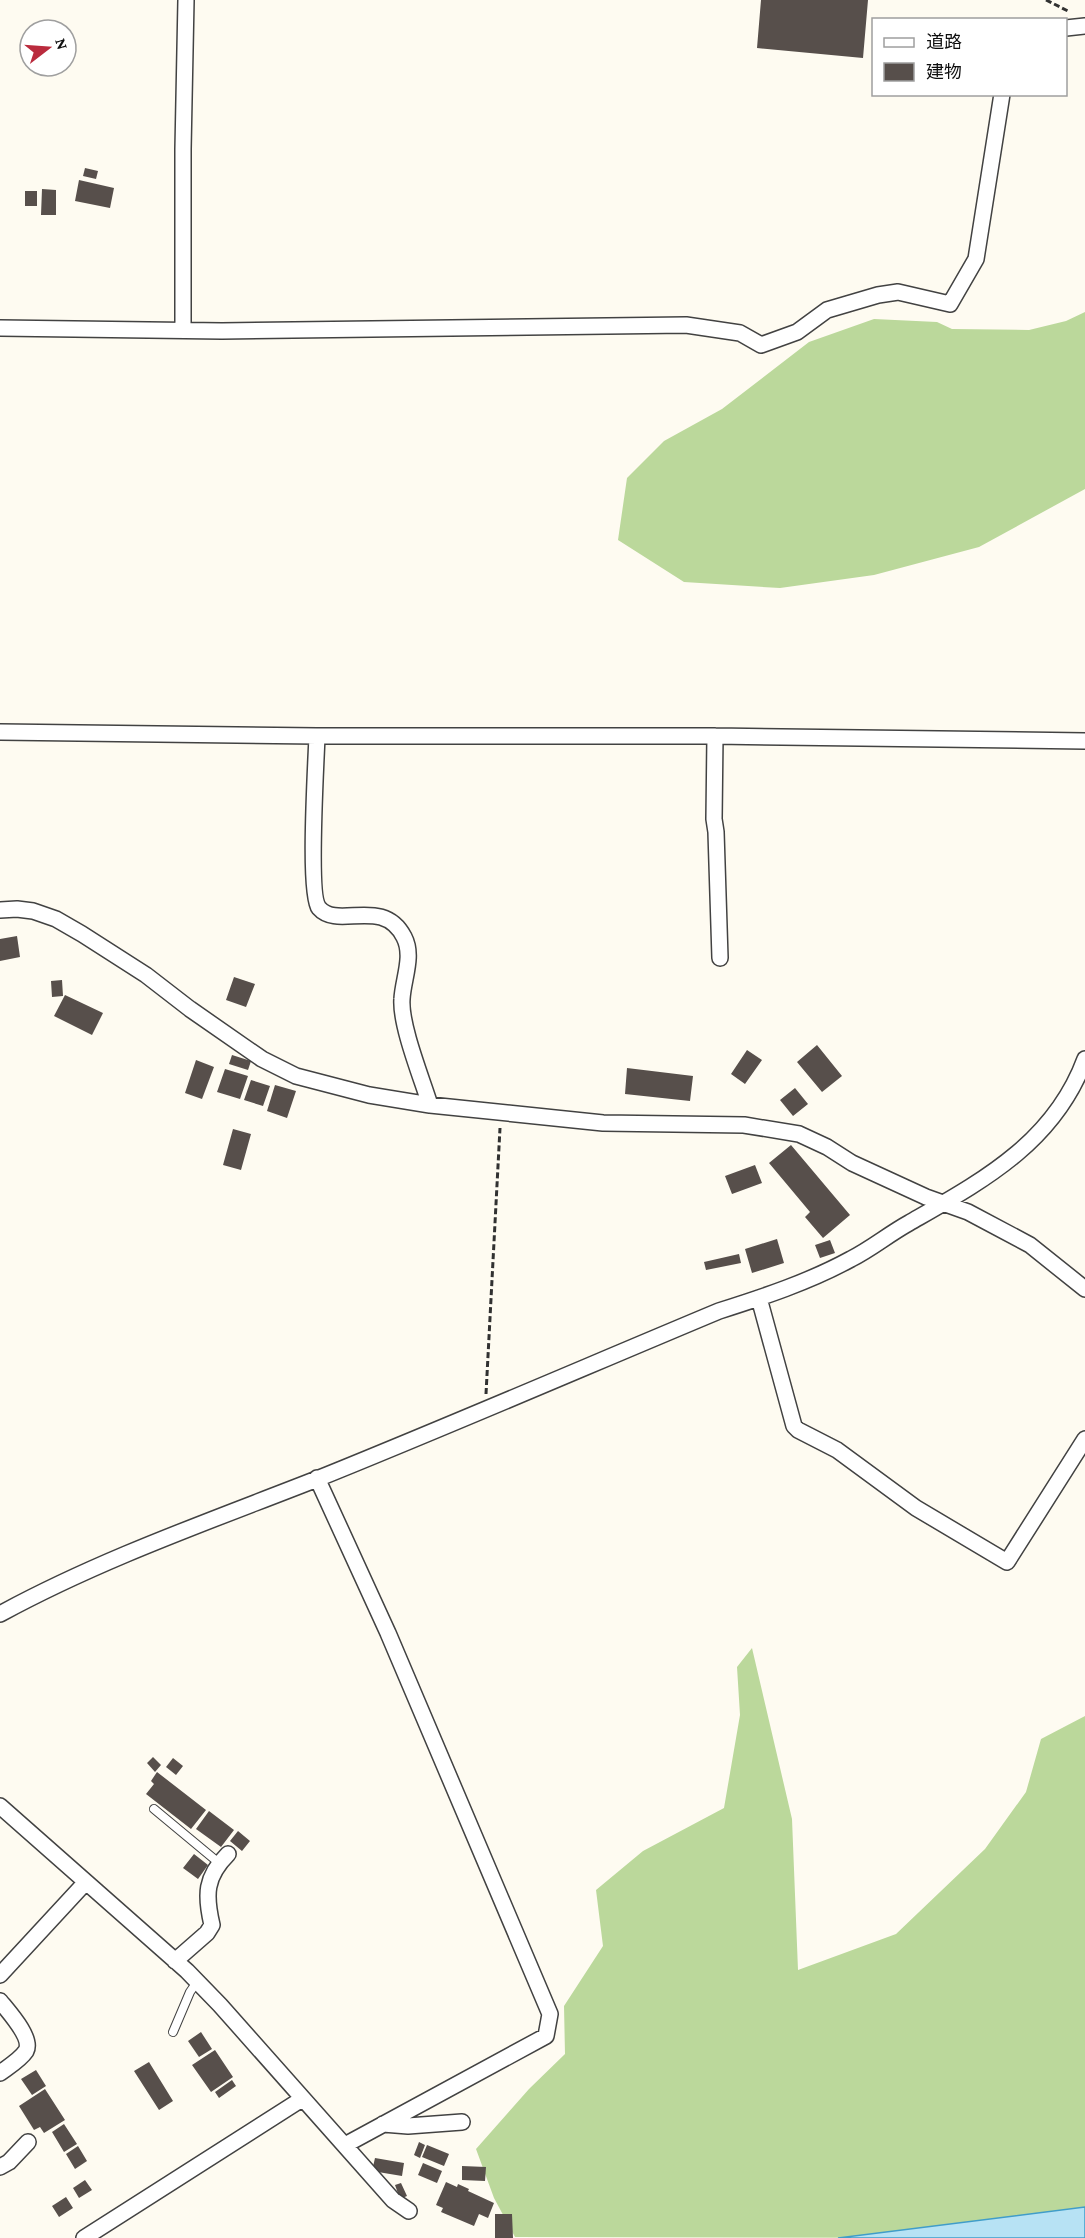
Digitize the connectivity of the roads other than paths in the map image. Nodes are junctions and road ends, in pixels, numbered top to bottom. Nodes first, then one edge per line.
1 (186, 0) edge
2 (1002, 96) edge
3 (0, 328) edge
4 (183, 330) junction
5 (0, 732) edge
6 (317, 736) junction
7 (715, 736) junction
8 (1085, 741) edge
9 (0, 910) edge
10 (720, 958) dead end
11 (1085, 1059) edge
12 (430, 1105) junction
13 (944, 1203) junction
14 (1085, 1289) edge
15 (759, 1298) junction
16 (1085, 1439) edge
17 (317, 1478) junction
18 (0, 1614) edge
19 (0, 1806) edge
20 (154, 1809) dead end
21 (224, 1859) joint
22 (85, 1883) junction
23 (175, 1961) junction
24 (0, 1975) edge
25 (197, 1982) junction
26 (0, 2001) edge
27 (173, 2032) dead end
28 (0, 2073) edge
29 (302, 2098) junction
30 (462, 2122) dead end
31 (383, 2124) junction
32 (28, 2142) dead end
33 (345, 2145) junction
34 (0, 2168) edge
35 (409, 2211) dead end
36 (84, 2238) edge

1 - 4 street
2 - 4 street
3 - 4 street
5 - 6 street
6 - 7 street
6 - 12 street
7 - 8 street
7 - 10 street
9 - 12 street
11 - 13 street
12 - 13 street
13 - 14 street
13 - 15 street
15 - 16 street
15 - 17 street
17 - 18 street
17 - 31 street
19 - 22 street
20 - 21 lane
21 - 23 street
22 - 23 street
22 - 24 street
23 - 25 street
25 - 27 lane
25 - 29 street
26 - 28 street
29 - 33 street
29 - 36 street
30 - 31 street
31 - 33 street
32 - 34 street
33 - 35 street

